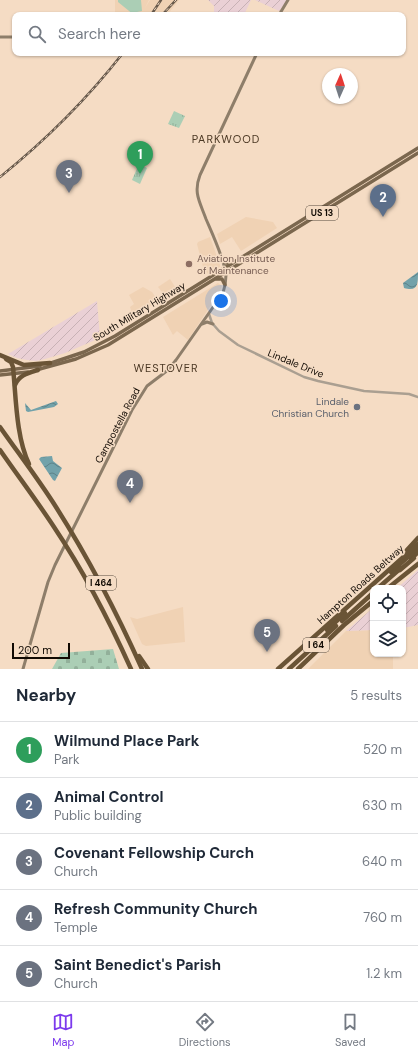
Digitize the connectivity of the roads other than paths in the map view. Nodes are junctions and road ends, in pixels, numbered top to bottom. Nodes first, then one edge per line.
1 (288, 0) edge
2 (281, 12) edge
3 (12, 37) edge
4 (0, 38) edge
5 (256, 56) edge
6 (418, 148) edge
7 (418, 154) edge
8 (222, 260) junction
9 (233, 263) junction
10 (225, 270) junction
11 (215, 279) junction
12 (225, 285) junction
13 (209, 314) junction
14 (202, 324) junction
15 (213, 324) junction
16 (0, 355) edge
17 (6, 359) junction
18 (50, 363) junction
19 (38, 370) junction
20 (0, 371) edge
21 (14, 372) junction
22 (0, 375) edge
23 (15, 387) junction
24 (418, 397) edge
25 (0, 427) edge
26 (0, 452) edge
27 (35, 476) junction
28 (418, 538) edge
29 (418, 544) edge
30 (418, 548) edge
31 (418, 553) edge
32 (418, 562) edge
33 (391, 568) junction
34 (376, 585) edge
35 (382, 585) edge
36 (392, 585) edge
37 (370, 591) edge
38 (370, 596) edge
39 (370, 603) edge
40 (106, 617) junction
41 (122, 626) junction
42 (23, 669) edge
43 (127, 669) edge
44 (131, 669) edge
45 (142, 669) edge
46 (148, 669) edge
47 (276, 669) edge
48 (282, 669) edge
49 (290, 669) edge
50 (298, 669) edge

1 - 2 main road
3 - 4 main road
5 - 8 main road, Campostella Road
6 - 9 main road, South Military Highway / US 13
7 - 10 main road, South Military Highway / US 13
8 - 9 main road
8 - 10 main road, Campostella Road
9 - 10 main road, South Military Highway / US 13
10 - 11 main road, South Military Highway / US 13
10 - 12 main road, Campostella Road
10 - 18 main road, South Military Highway / US 13
11 - 12 main road
11 - 19 main road, South Military Highway / US 13
12 - 13 main road, Campostella Road
13 - 14 main road, Campostella Road
13 - 15 street, Lindale Drive
14 - 15 main road
14 - 42 main road, Campostella Road
15 - 24 street, Lindale Drive
16 - 17 highway
17 - 18 highway
17 - 21 highway
18 - 21 main road, South Military Highway / US 13
19 - 21 main road, South Military Highway / US 13
19 - 23 highway
20 - 21 main road, South Military Highway / US 13
21 - 22 main road, South Military Highway / US 13
21 - 23 highway
23 - 27 highway
25 - 27 highway, I 464
26 - 40 highway, I 464
27 - 41 highway, I 464
28 - 33 highway
29 - 33 highway, Hampton Roads Beltway / I 64
30 - 34 highway
31 - 35 highway, Hampton Roads Beltway
32 - 36 highway
33 - 47 highway, Hampton Roads Beltway / I 64
37 - 48 highway
38 - 49 highway, Hampton Roads Beltway / I 64
39 - 50 highway
40 - 43 highway
40 - 44 highway, I 464
41 - 45 highway, I 464
41 - 46 highway

